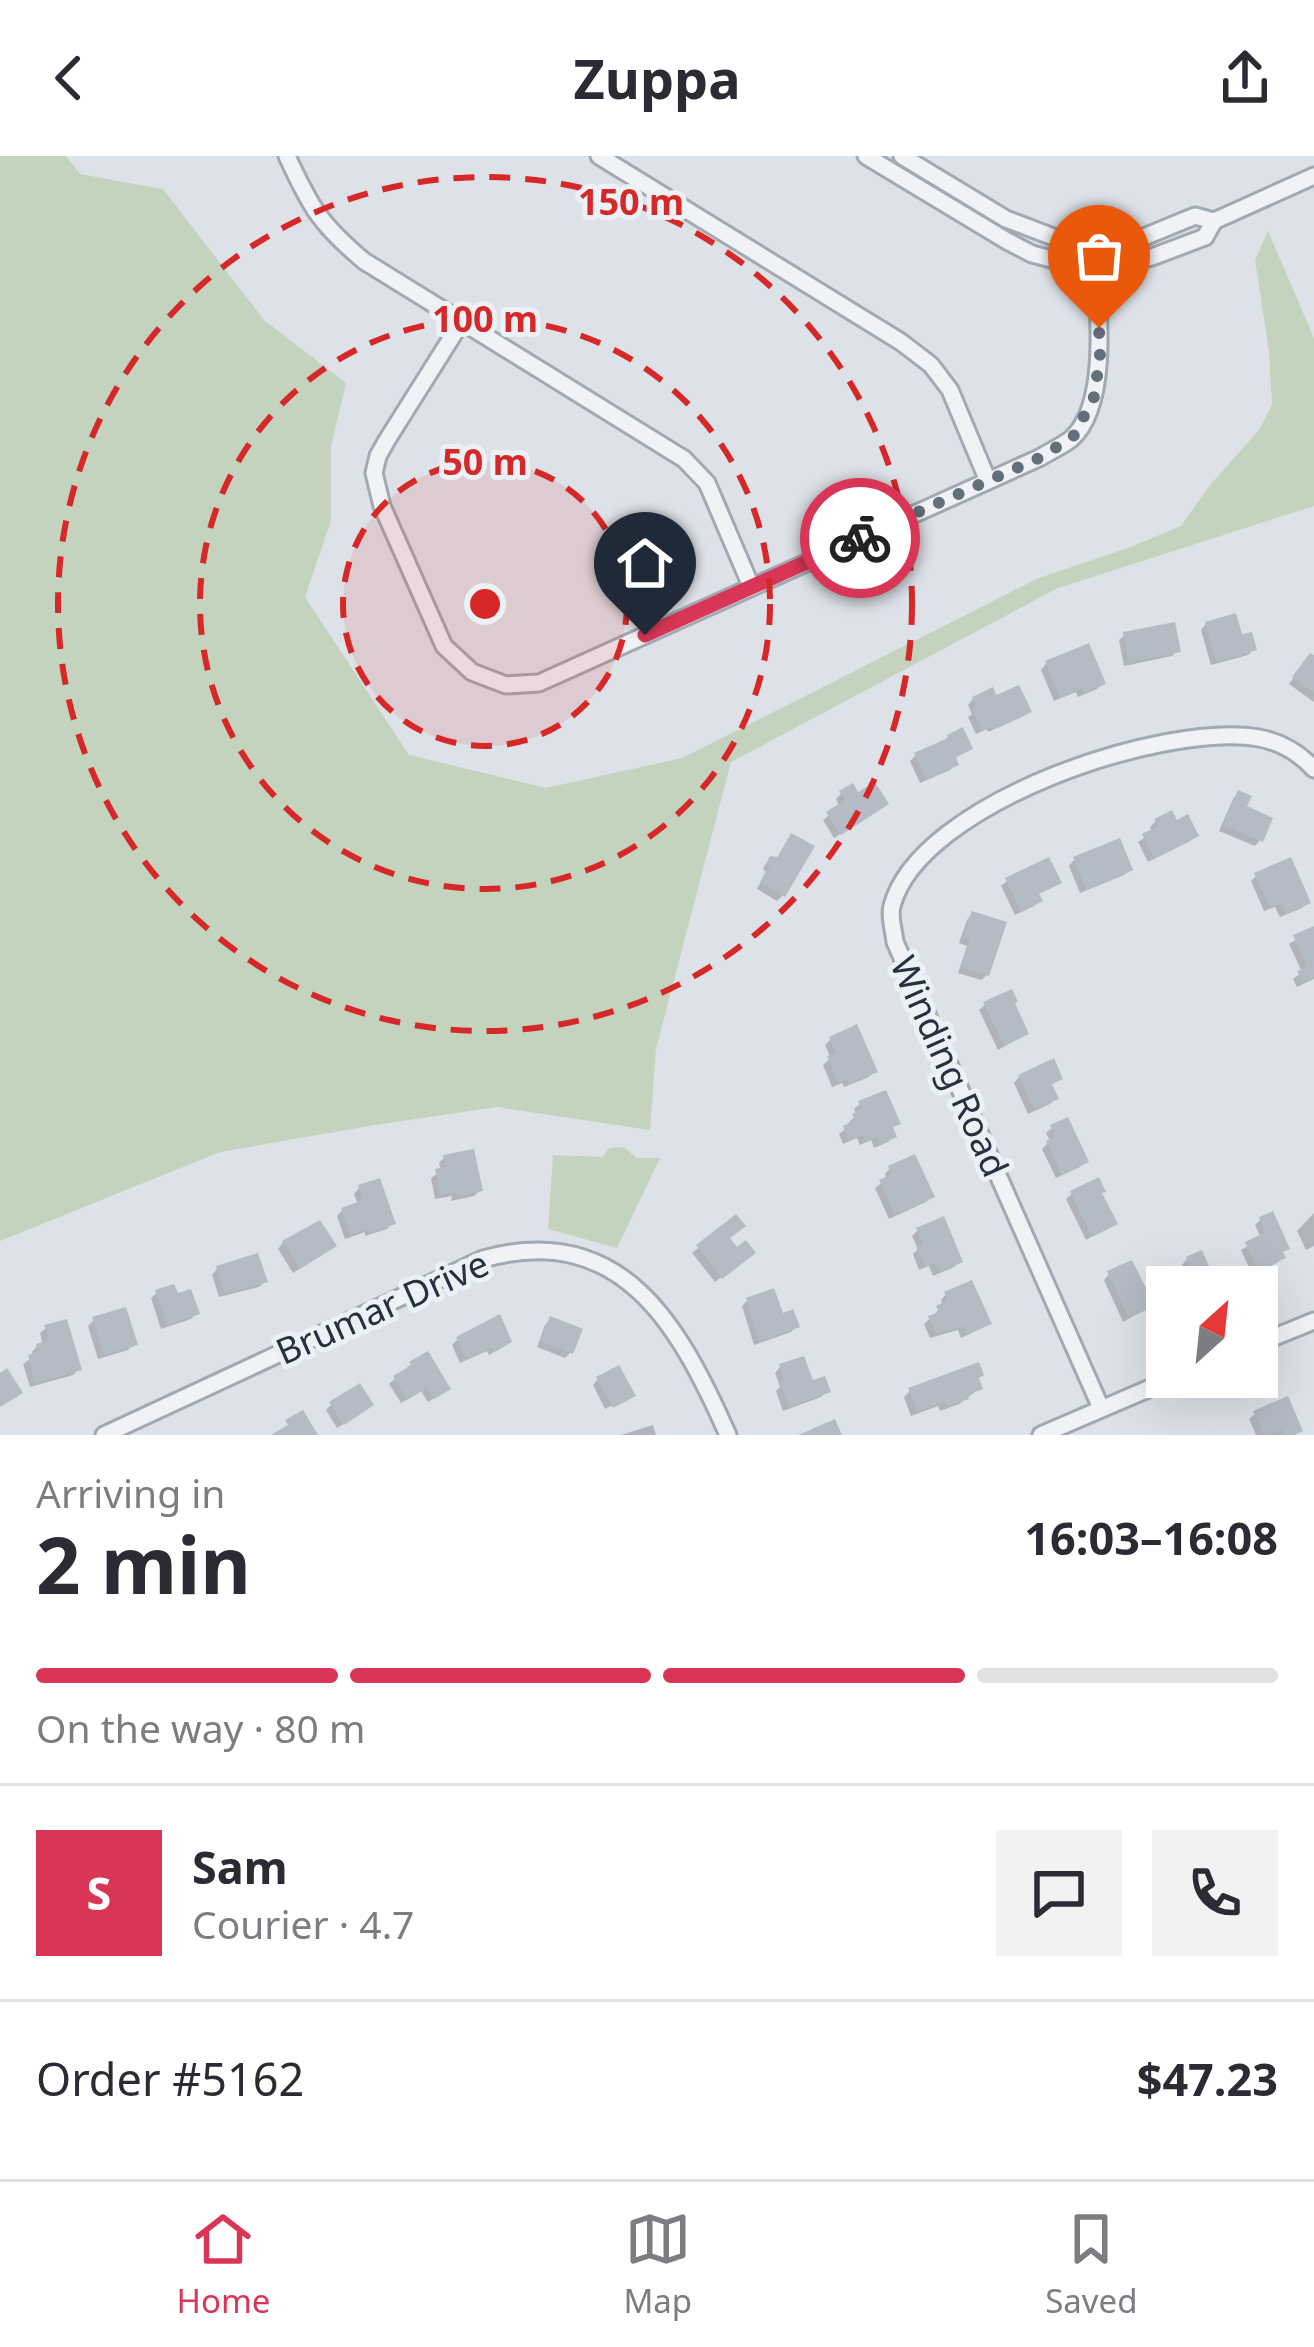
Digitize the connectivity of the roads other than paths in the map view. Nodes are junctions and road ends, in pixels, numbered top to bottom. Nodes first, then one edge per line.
1 (287, 156) edge
2 (598, 156) edge
3 (866, 156) edge
4 (902, 156) edge
5 (1314, 176) edge
6 (1214, 221) junction
7 (1094, 246) junction
8 (1095, 266) junction
9 (462, 321) junction
10 (988, 481) junction
11 (751, 586) junction
12 (1314, 769) edge
13 (1314, 1321) edge
14 (1278, 1336) edge
15 (1146, 1389) edge
16 (1100, 1408) junction
17 (123, 1431) edge
18 (104, 1435) edge
19 (728, 1435) edge
20 (1042, 1435) edge

1 - 9 street
2 - 10 street
3 - 8 street
4 - 7 street
5 - 6 street
6 - 7 street
6 - 8 street
7 - 8 street
8 - 10 street
9 - 11 street
9 - 11 street
10 - 11 street
12 - 16 street, Winding Road
13 - 14 street
15 - 16 street
16 - 20 street
17 - 18 street, Brumar Drive
17 - 19 street, Brumar Drive

